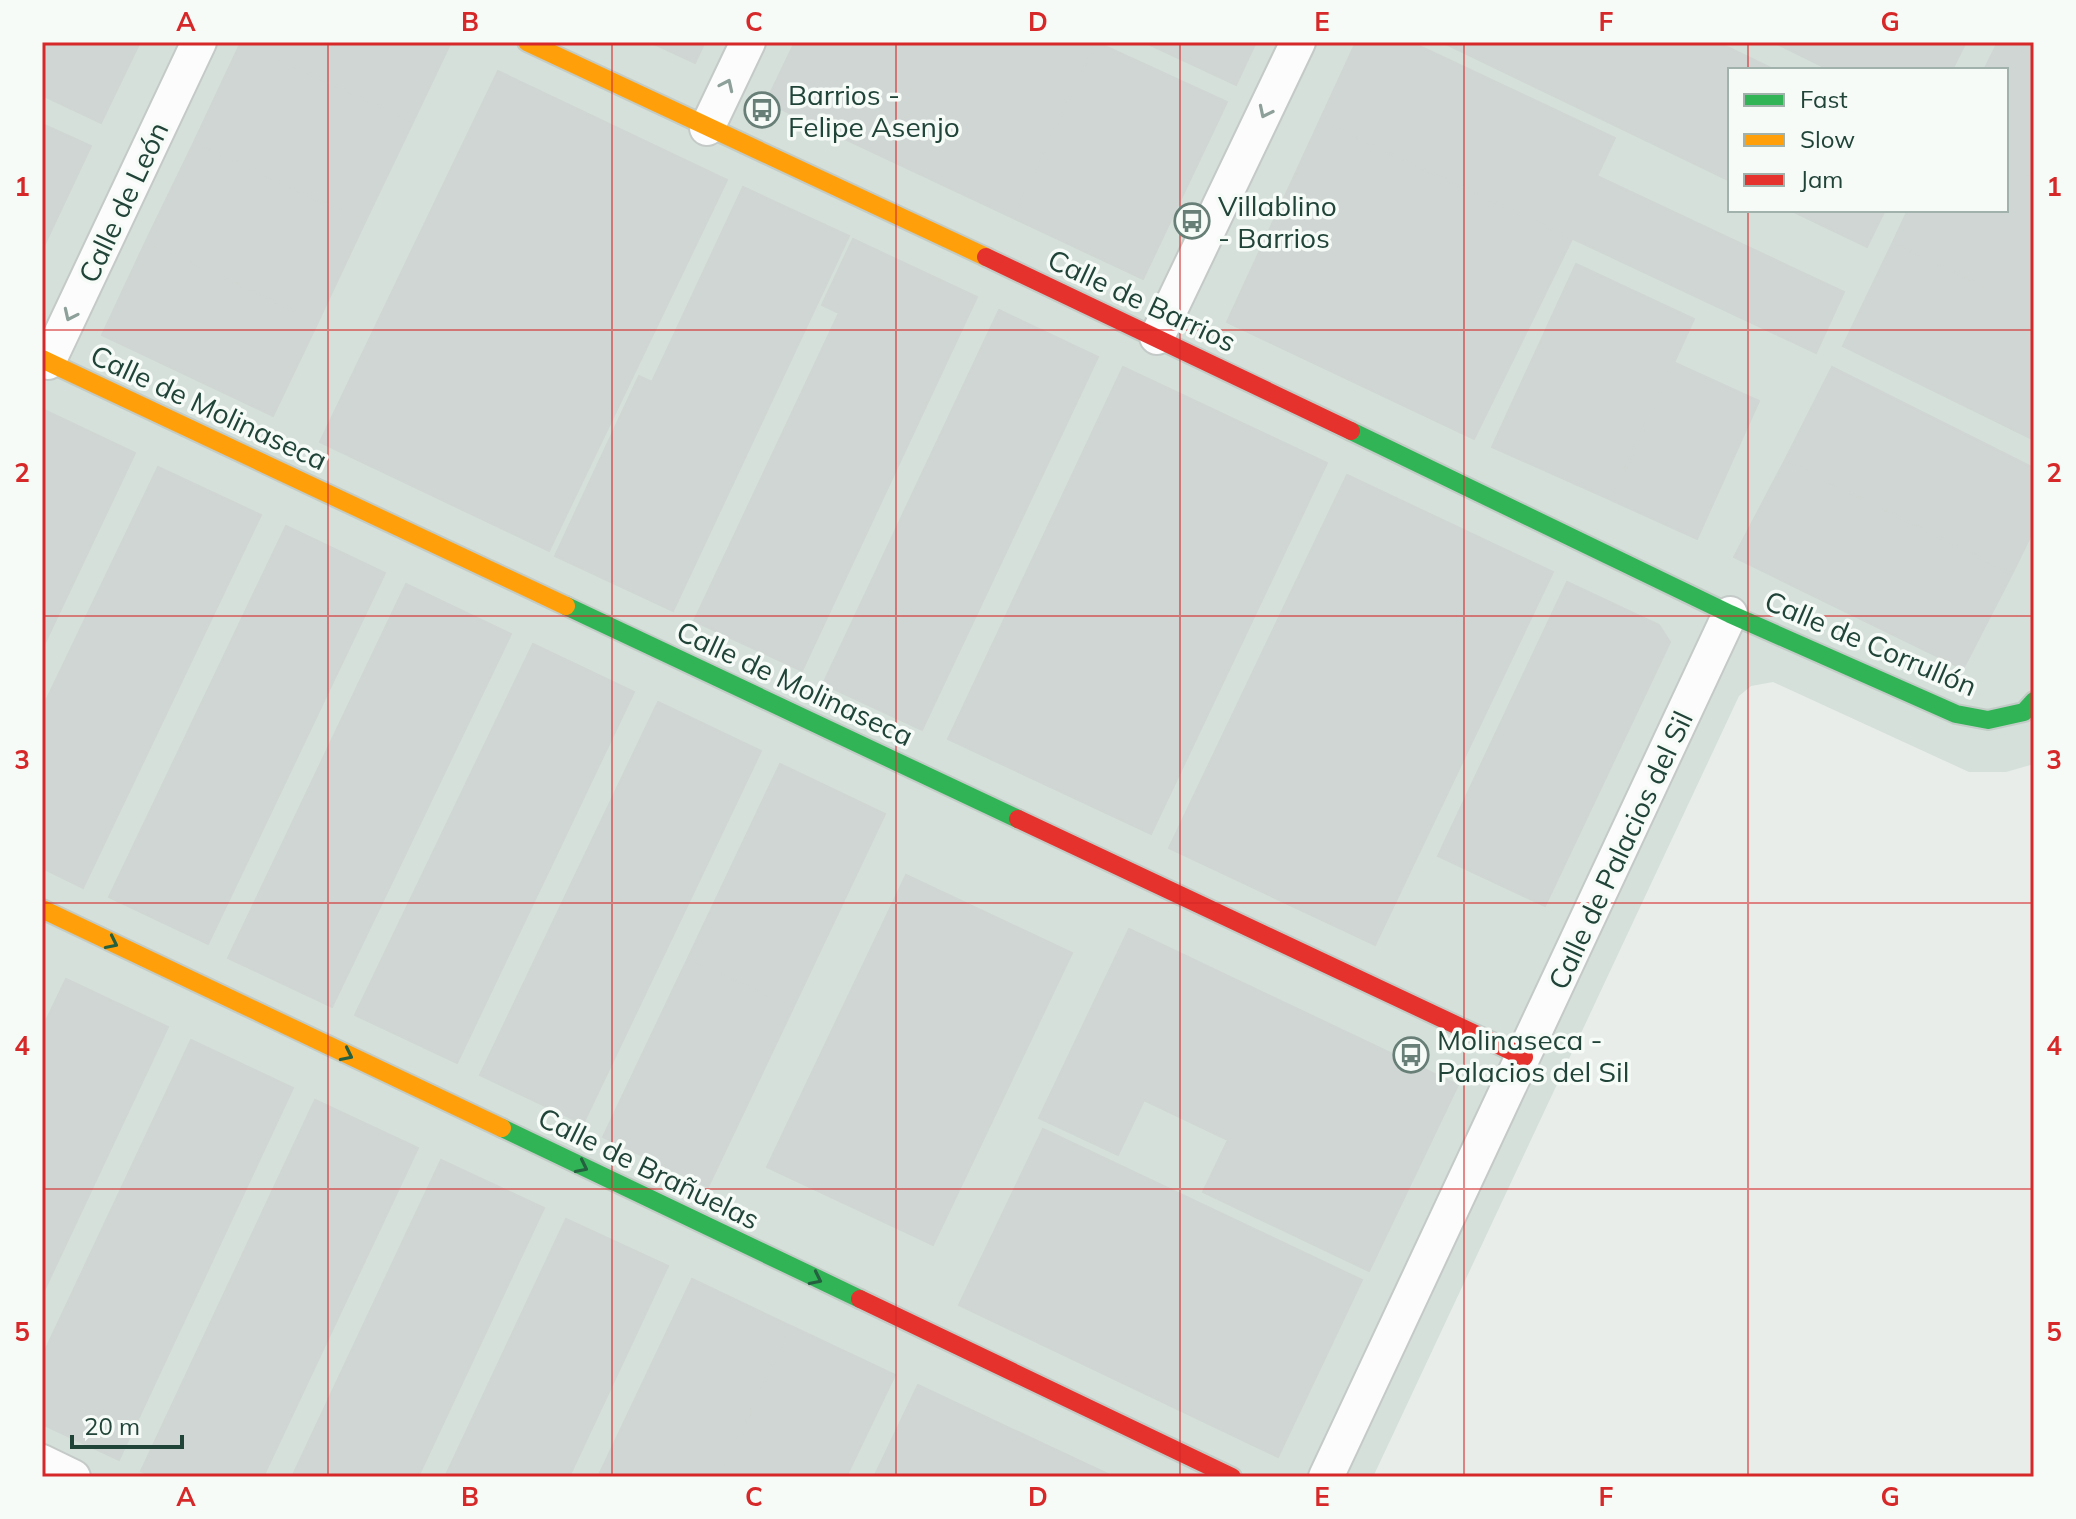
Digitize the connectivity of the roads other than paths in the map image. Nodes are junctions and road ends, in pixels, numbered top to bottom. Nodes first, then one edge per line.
1 (199, 42) edge
2 (527, 42) edge
3 (748, 42) edge
4 (1298, 42) edge
5 (707, 128) junction
6 (1157, 337) junction
7 (45, 360) edge
8 (1730, 614) junction
9 (2034, 701) edge
10 (42, 909) edge
11 (1524, 1057) junction
12 (42, 1462) edge
13 (73, 1477) edge
14 (1232, 1477) edge
15 (1326, 1477) edge

1 -> 7 street, Calle de León
2 - 5 street, Calle de Barrios
5 -> 3 street
4 -> 6 street
5 - 6 street, Calle de Barrios
6 - 8 street, Calle de Barrios
7 - 11 street, Calle de Molinaseca
8 - 9 street, Calle de Corrullón
8 - 11 street, Calle de Palacios del Sil
10 -> 14 street, Calle de Brañuelas
11 - 15 street, Calle de Palacios del Sil
12 - 13 street

